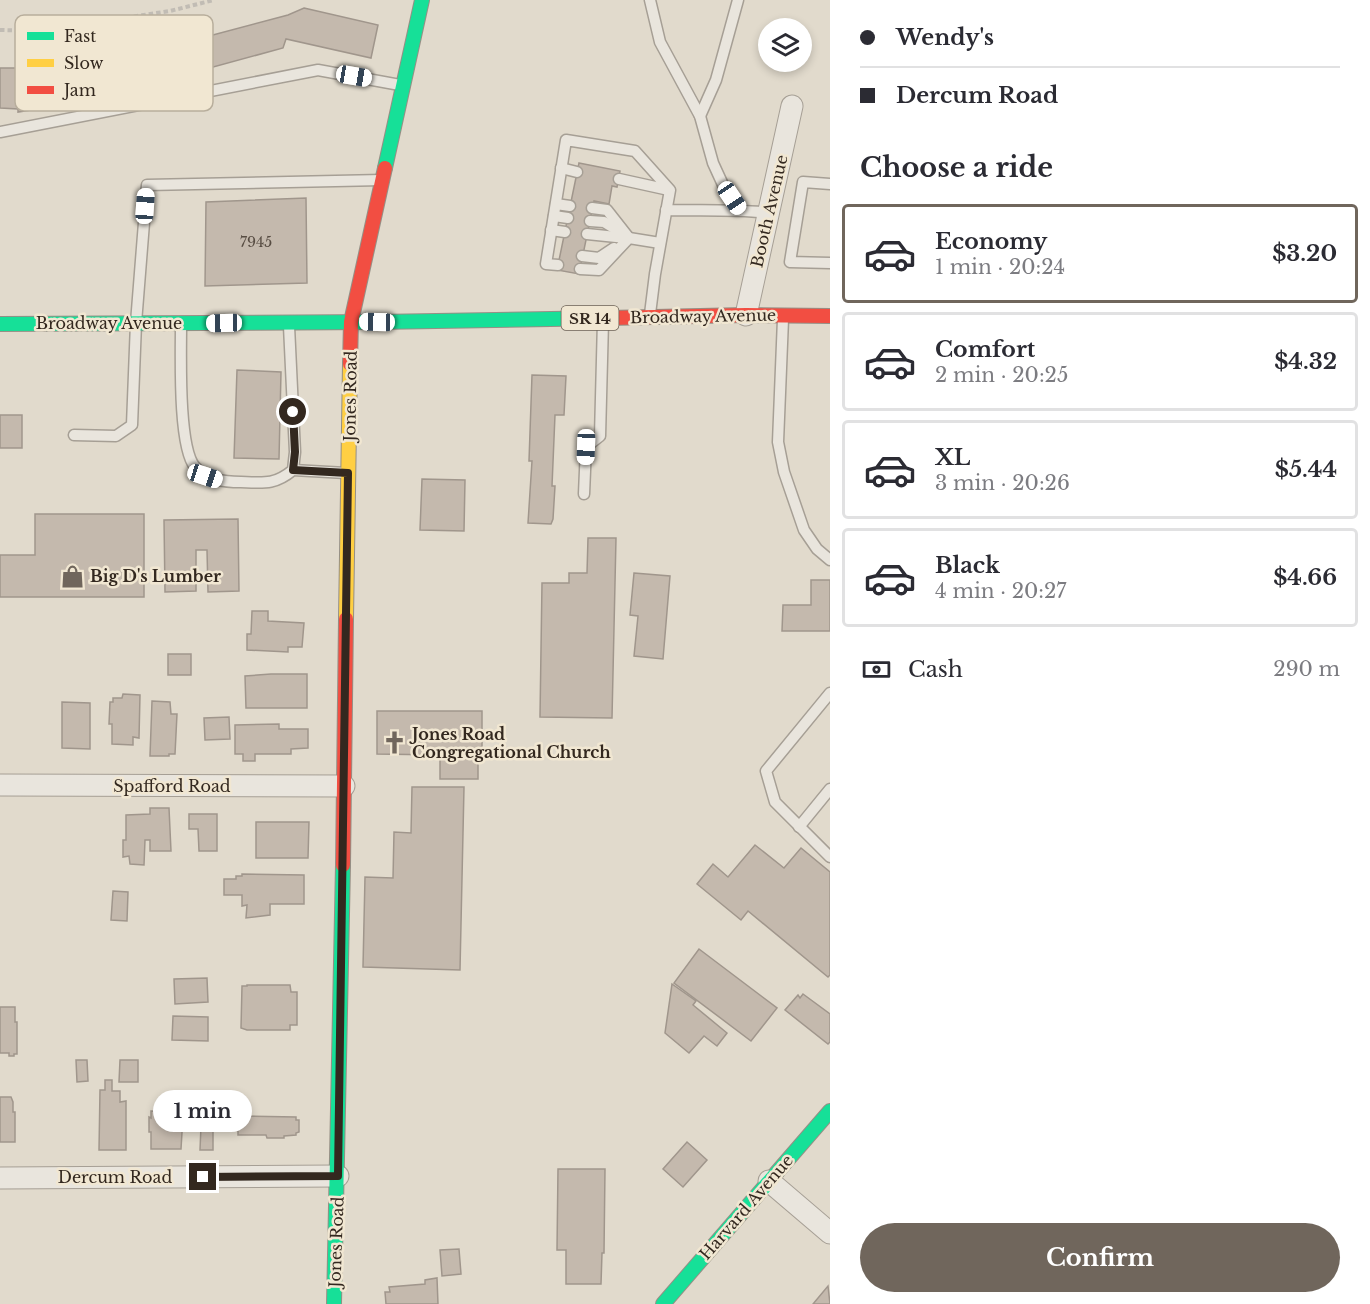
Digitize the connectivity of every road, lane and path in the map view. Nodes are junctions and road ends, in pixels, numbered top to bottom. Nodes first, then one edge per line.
1 (214, 0) edge
2 (422, 0) edge
3 (650, 0) edge
4 (738, 0) edge
5 (144, 15) edge
6 (0, 30) edge
7 (15, 30) edge
8 (403, 86) junction
9 (213, 90) edge
10 (792, 106) dead end
11 (108, 111) edge
12 (700, 116) junction
13 (0, 132) edge
14 (561, 168) junction
15 (578, 172) dead end
16 (619, 179) dead end
17 (382, 180) junction
18 (830, 184) edge
19 (670, 190) junction
20 (556, 204) junction
21 (592, 208) dead end
22 (739, 209) junction
23 (666, 210) junction
24 (769, 213) junction
25 (554, 216) junction
26 (590, 221) dead end
27 (551, 230) junction
28 (565, 232) dead end
29 (587, 234) dead end
30 (629, 238) junction
31 (660, 243) junction
32 (548, 250) junction
33 (561, 252) dead end
34 (582, 256) dead end
35 (830, 263) edge
36 (558, 265) dead end
37 (579, 269) dead end
38 (746, 315) junction
39 (783, 315) junction
40 (830, 316) edge
41 (649, 317) junction
42 (603, 318) junction
43 (351, 321) junction
44 (288, 322) junction
45 (136, 323) junction
46 (181, 323) junction
47 (0, 324) edge
48 (74, 435) dead end
49 (293, 470) junction
50 (348, 473) junction
51 (584, 494) dead end
52 (830, 560) edge
53 (830, 693) edge
54 (0, 785) edge
55 (344, 786) junction
56 (830, 789) edge
57 (799, 827) junction
58 (830, 857) edge
59 (830, 1111) edge
60 (338, 1176) junction
61 (0, 1178) edge
62 (769, 1181) junction
63 (830, 1233) edge
64 (334, 1304) edge
65 (663, 1304) edge

1 - 5 path
2 - 8 street, Jones Road
3 - 12 lane
4 - 12 lane
6 - 7 path
8 - 9 lane
8 - 17 street, Jones Road
10 - 24 street, Booth Avenue
11 - 13 lane
12 - 22 lane
14 - 15 lane
14 - 19 lane
14 - 20 lane
16 - 19 lane
17 - 43 street, Jones Road
17 - 45 lane
18 - 35 lane
19 - 23 lane
20 - 25 lane
20 - 25 lane
21 - 30 lane
22 - 23 lane
22 - 24 lane
23 - 31 lane
24 - 38 street, Booth Avenue
25 - 27 lane
26 - 30 lane
27 - 28 lane
27 - 32 lane
29 - 30 lane
30 - 31 lane
30 - 34 lane
30 - 37 lane
31 - 41 lane
32 - 33 lane
32 - 36 lane
38 - 39 street, Broadway Avenue / SR 14
38 - 41 street, Broadway Avenue / SR 14
39 - 40 street, Broadway Avenue / SR 14
39 - 52 lane
41 - 42 street, Broadway Avenue / SR 14
42 - 43 street, Broadway Avenue / SR 14
42 - 51 lane
43 - 44 street, Broadway Avenue / SR 14
43 - 50 street, Jones Road
44 - 46 street, Broadway Avenue / SR 14
44 - 49 lane
45 - 46 street, Broadway Avenue / SR 14
45 - 47 street, Broadway Avenue / SR 14
45 - 48 lane
46 - 49 lane
49 - 50 lane
50 - 55 street, Jones Road
53 - 57 lane
54 - 55 street, Spafford Road
55 - 60 street, Jones Road
56 - 57 lane
57 - 58 lane
59 - 62 street, Harvard Avenue
60 - 61 street, Dercum Road
60 - 64 street, Jones Road
62 - 63 street
62 - 65 street, Harvard Avenue

